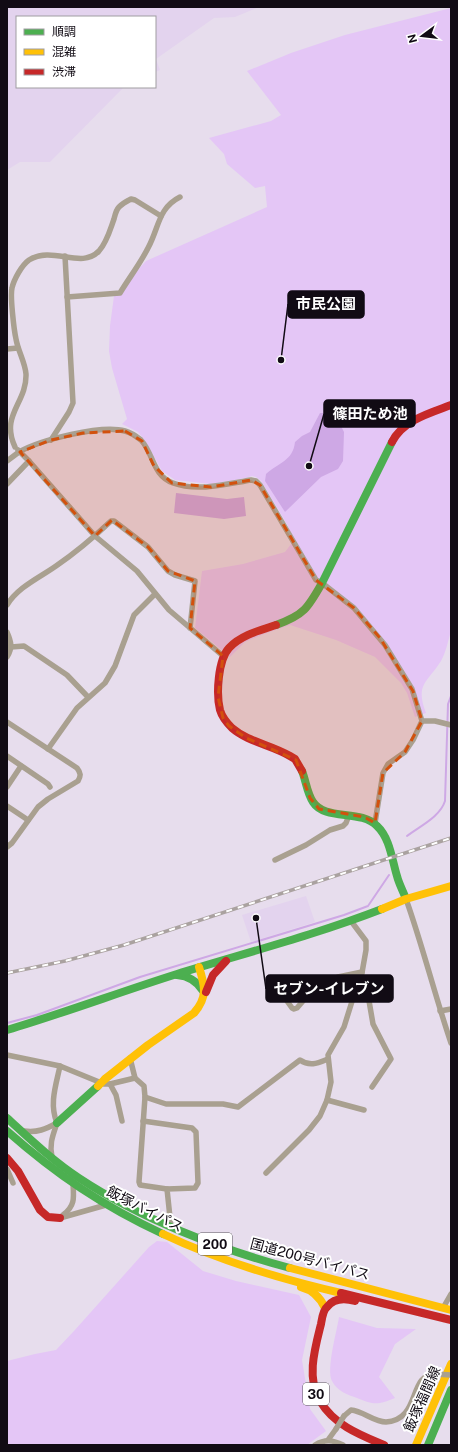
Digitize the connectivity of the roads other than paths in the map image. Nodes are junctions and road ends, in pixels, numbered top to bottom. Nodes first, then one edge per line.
1 (180, 197) dead end
2 (161, 216) junction
3 (65, 256) junction
4 (67, 297) junction
5 (18, 348) junction
6 (7, 349) edge
7 (451, 405) edge
8 (7, 439) edge
9 (51, 440) junction
10 (15, 447) junction
11 (20, 452) junction
12 (29, 460) junction
13 (7, 461) edge
14 (7, 484) edge
15 (95, 536) junction
16 (322, 583) junction
17 (155, 594) junction
18 (7, 605) edge
19 (190, 628) junction
20 (7, 632) edge
21 (11, 647) junction
22 (223, 656) junction
23 (7, 657) edge
24 (88, 698) junction
25 (422, 721) junction
26 (7, 722) edge
27 (451, 725) edge
28 (48, 749) junction
29 (7, 756) edge
30 (21, 766) junction
31 (7, 787) edge
32 (50, 787) dead end
33 (7, 806) edge
34 (349, 815) junction
35 (28, 820) junction
36 (375, 823) junction
37 (7, 847) edge
38 (275, 860) dead end
39 (451, 886) edge
40 (406, 899) junction
41 (351, 921) junction
42 (229, 959) junction
43 (199, 967) junction
44 (362, 972) junction
45 (175, 975) junction
46 (360, 984) junction
47 (205, 995) junction
48 (287, 1001) dead end
49 (451, 1009) edge
50 (440, 1011) junction
51 (7, 1030) edge
52 (451, 1043) edge
53 (7, 1055) edge
54 (130, 1058) junction
55 (328, 1059) junction
56 (60, 1066) junction
57 (135, 1078) junction
58 (107, 1082) junction
59 (372, 1087) dead end
60 (145, 1097) junction
61 (327, 1100) junction
62 (364, 1110) dead end
63 (7, 1118) edge
64 (122, 1121) dead end
65 (143, 1121) junction
66 (58, 1123) junction
67 (7, 1131) edge
68 (20, 1131) junction
69 (7, 1158) edge
70 (52, 1159) junction
71 (7, 1169) edge
72 (266, 1173) dead end
73 (13, 1182) dead end
74 (73, 1184) junction
75 (167, 1189) junction
76 (106, 1205) junction
77 (60, 1218) junction
78 (171, 1226) junction
79 (253, 1269) junction
80 (451, 1294) edge
81 (325, 1308) junction
82 (408, 1309) junction
83 (447, 1309) edge
84 (451, 1320) edge
85 (451, 1364) edge
86 (451, 1376) edge
87 (451, 1390) edge
88 (328, 1440) junction
89 (319, 1444) edge
90 (344, 1445) edge
91 (384, 1445) edge
92 (416, 1445) edge
93 (428, 1445) edge

1 - 2 street
2 - 3 street
2 - 4 street
3 - 4 street
3 - 5 street
4 - 9 street
5 - 6 street
5 - 10 street
7 - 16 main road
8 - 10 street
9 - 11 street
9 - 16 street
10 - 11 street
11 - 12 street
11 - 13 street
12 - 14 street
12 - 15 street
15 - 17 street
15 - 18 street
15 - 19 street
16 - 22 main road
16 - 25 street
17 - 19 street
17 - 24 street
19 - 22 street
20 - 21 street
21 - 23 street
21 - 24 street
22 - 34 main road
24 - 28 street
25 - 27 street
25 - 36 street
26 - 28 street
28 - 35 street
29 - 30 street
30 - 31 street
30 - 32 street
33 - 35 street
34 - 36 main road
34 - 38 street
35 - 37 street
36 - 40 main road
39 - 40 main road
40 - 41 main road
40 - 50 street
41 - 42 main road
41 - 44 street
42 - 43 main road
42 - 47 main road
43 - 45 main road
43 - 47 main road
44 - 46 street
44 - 48 street
45 - 47 main road
45 - 51 main road
46 - 55 street
46 - 59 street
47 - 54 main road
49 - 50 street
50 - 52 street
53 - 56 street
54 - 57 street
54 - 58 main road
55 - 60 street
55 - 61 street
56 - 58 street
56 - 66 street
57 - 58 street
57 - 60 street
58 - 64 street
58 - 66 main road, bridge
60 - 65 street
61 - 62 street
61 - 72 street
63 - 68 main road, 国道200号バイパス / 200
65 - 75 street
65 - 75 street
66 - 68 street
66 - 70 street
67 - 74 main road, 飯塚バイパス / 200
68 - 70 main road, 国道200号バイパス / 200
69 - 77 main road
70 - 78 main road, 国道200号バイパス / 200
71 - 73 street
74 - 76 main road, 飯塚バイパス / 200
74 - 77 street
75 - 78 street
76 - 77 street
76 - 79 main road, 飯塚バイパス / 200
78 - 83 main road, 国道200号バイパス / 200
79 - 81 main road
79 - 82 main road, 飯塚バイパス / 200
80 - 83 street
81 - 82 main road
81 - 91 main road, 30
82 - 84 main road, 飯塚バイパス / 200
85 - 92 main road, 飯塚福間線
86 - 88 street, bridge
87 - 93 main road, 飯塚福間線
88 - 89 street
88 - 90 street

